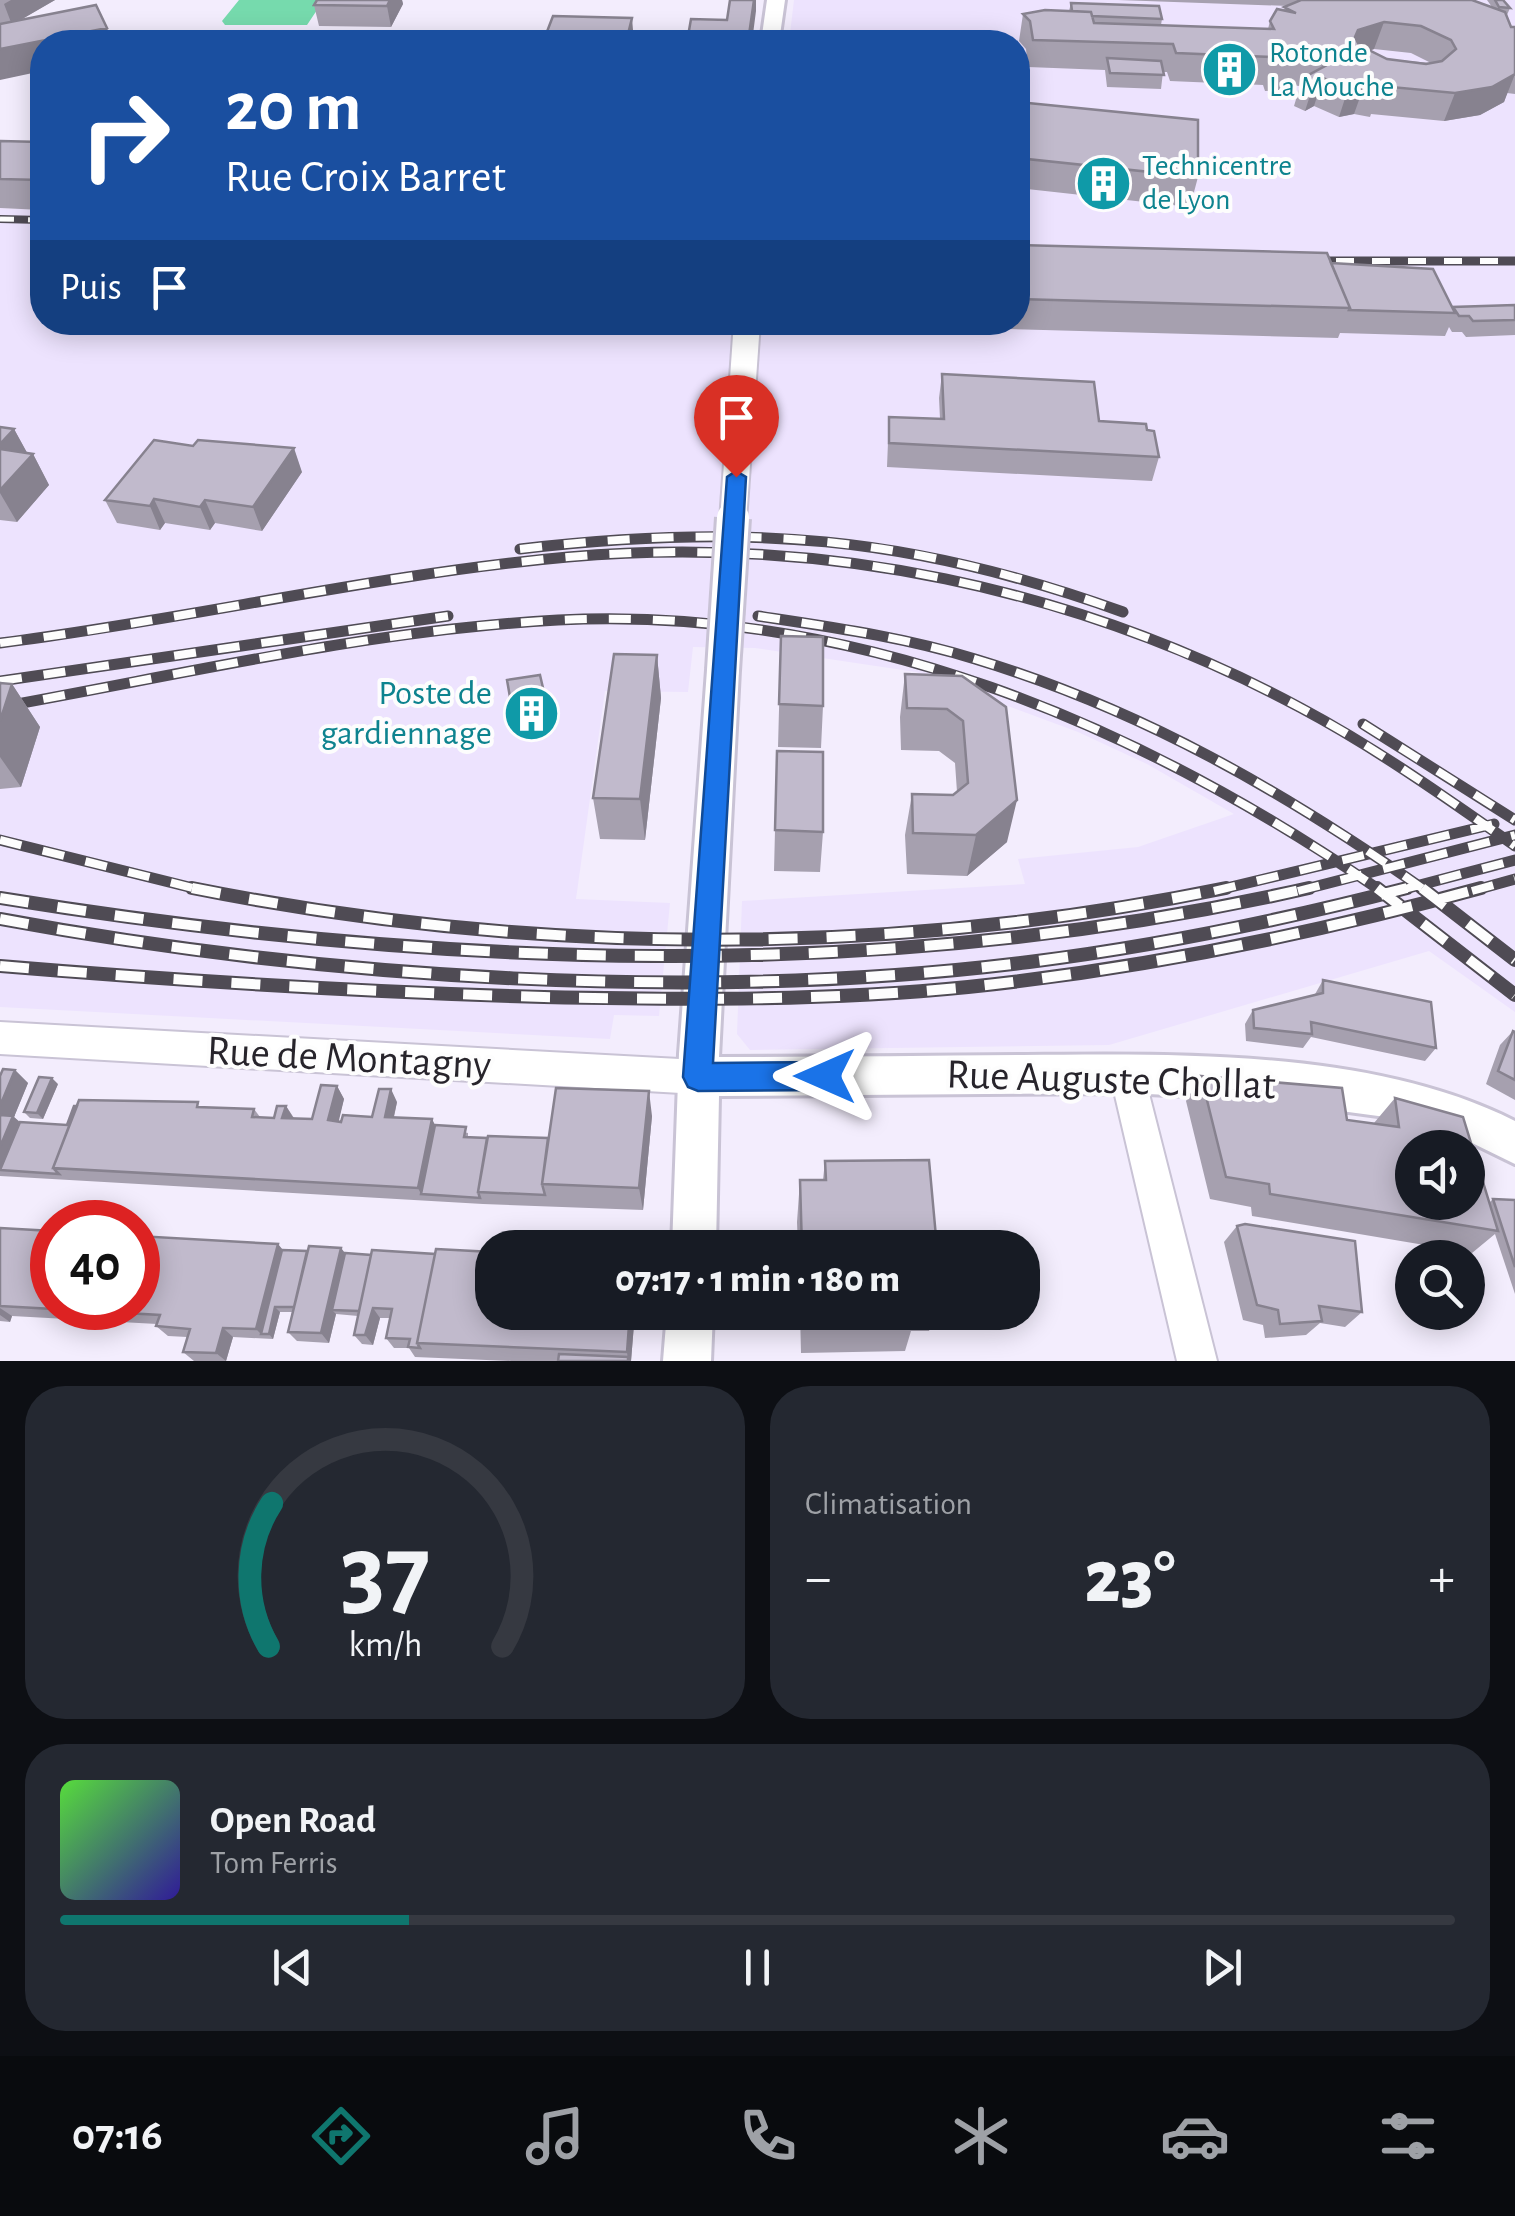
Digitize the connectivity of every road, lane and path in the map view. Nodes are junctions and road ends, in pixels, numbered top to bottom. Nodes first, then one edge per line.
1 (776, 0) edge
2 (772, 30) edge
3 (746, 335) edge
4 (0, 1038) edge
5 (1127, 1074) junction
6 (698, 1077) junction
7 (1515, 1144) edge
8 (694, 1230) edge
9 (689, 1330) edge
10 (688, 1361) edge
11 (1196, 1361) edge

1 - 2 street
3 - 6 street, bridge
4 - 6 street, Rue de Montagny
5 - 6 street, Rue Auguste Chollat
5 - 7 street, Rue Auguste Chollat
5 - 11 street
6 - 8 street
9 - 10 street

